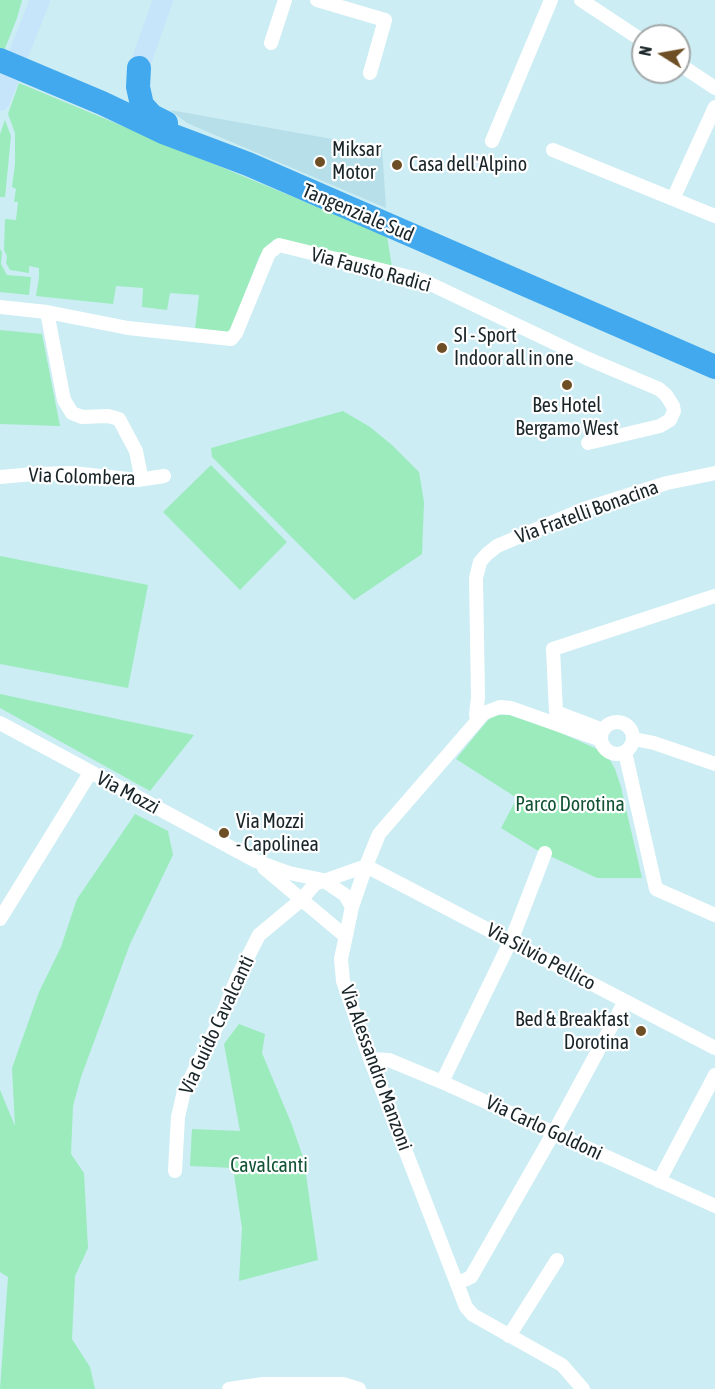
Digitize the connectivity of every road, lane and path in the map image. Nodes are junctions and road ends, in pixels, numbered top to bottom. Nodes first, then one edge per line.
1 (40, 0) edge
2 (163, 0) edge
3 (285, 0) edge
4 (317, 0) edge
5 (551, 0) edge
6 (582, 0) edge
7 (631, 32) edge
8 (271, 43) dead end
9 (0, 60) edge
10 (139, 68) junction
11 (691, 72) edge
12 (370, 73) dead end
13 (15, 74) edge
14 (715, 88) edge
15 (0, 101) edge
16 (102, 103) junction
17 (715, 107) edge
18 (163, 132) junction
19 (492, 141) dead end
20 (553, 150) dead end
21 (248, 164) junction
22 (673, 199) junction
23 (715, 216) edge
24 (0, 307) edge
25 (47, 312) junction
26 (715, 367) edge
27 (588, 443) dead end
28 (715, 473) edge
29 (164, 476) dead end
30 (0, 477) edge
31 (138, 480) junction
32 (715, 596) edge
33 (478, 719) junction
34 (0, 723) edge
35 (602, 735) junction
36 (633, 739) junction
37 (625, 752) junction
38 (715, 764) edge
39 (90, 773) junction
40 (545, 853) dead end
41 (256, 861) junction
42 (366, 866) junction
43 (323, 880) junction
44 (301, 900) junction
45 (352, 908) junction
46 (715, 915) edge
47 (0, 917) edge
48 (345, 936) junction
49 (510, 940) junction
50 (625, 1001) junction
51 (715, 1048) edge
52 (370, 1059) junction
53 (715, 1075) edge
54 (442, 1082) junction
55 (554, 1132) junction
56 (175, 1171) dead end
57 (659, 1181) junction
58 (715, 1206) edge
59 (557, 1260) dead end
60 (460, 1289) junction
61 (509, 1336) junction
62 (229, 1389) edge
63 (359, 1389) edge
64 (583, 1389) edge

1 - 15 street
2 - 10 street
3 - 8 street
4 - 12 street
5 - 19 street
6 - 7 street
9 - 13 highway, Tangenziale Sud
10 - 16 highway
10 - 21 highway
11 - 14 street
13 - 16 highway, Tangenziale Sud
13 - 18 highway
16 - 18 highway, Tangenziale Sud
17 - 22 street
18 - 21 highway, Tangenziale Sud
20 - 22 street
21 - 26 highway, Tangenziale Sud
22 - 23 street
24 - 25 street, Via Fausto Radici
25 - 27 street, Via Fausto Radici
25 - 31 street
28 - 33 street, Via Fratelli Bonacina
29 - 31 street, Via Colombera
30 - 31 street, Via Colombera
32 - 35 street
33 - 35 street, Via Alessandro Manzoni
33 - 42 street, Via Alessandro Manzoni
34 - 39 street, Via Mozzi
35 - 36 street
35 - 37 street
36 - 37 street
36 - 38 street
37 - 46 street
39 - 41 street, Via Mozzi
39 - 47 street
40 - 49 street
41 - 43 street, Via Mozzi
41 - 44 street, Via Mozzi
42 - 43 street, Via Mozzi
42 - 45 street, Via Alessandro Manzoni
42 - 49 street, Via Silvio Pellico
43 - 44 street, Via Mozzi
43 - 45 street, Via Mozzi
44 - 48 street, Via Mozzi
44 - 56 street, Via Guido Cavalcanti
45 - 48 street, Via Alessandro Manzoni
48 - 52 street, Via Alessandro Manzoni
49 - 50 street, Via Silvio Pellico
49 - 54 street
50 - 51 street, Via Silvio Pellico
50 - 55 street
52 - 54 street, Via Carlo Goldoni
52 - 60 street, Via Alessandro Manzoni
53 - 57 street
54 - 55 street, Via Carlo Goldoni
55 - 57 street, Via Carlo Goldoni
55 - 60 street
57 - 58 street, Via Carlo Goldoni
59 - 61 street
60 - 61 street, Via Alessandro Manzoni
61 - 64 street, Via Alessandro Manzoni
62 - 63 street

